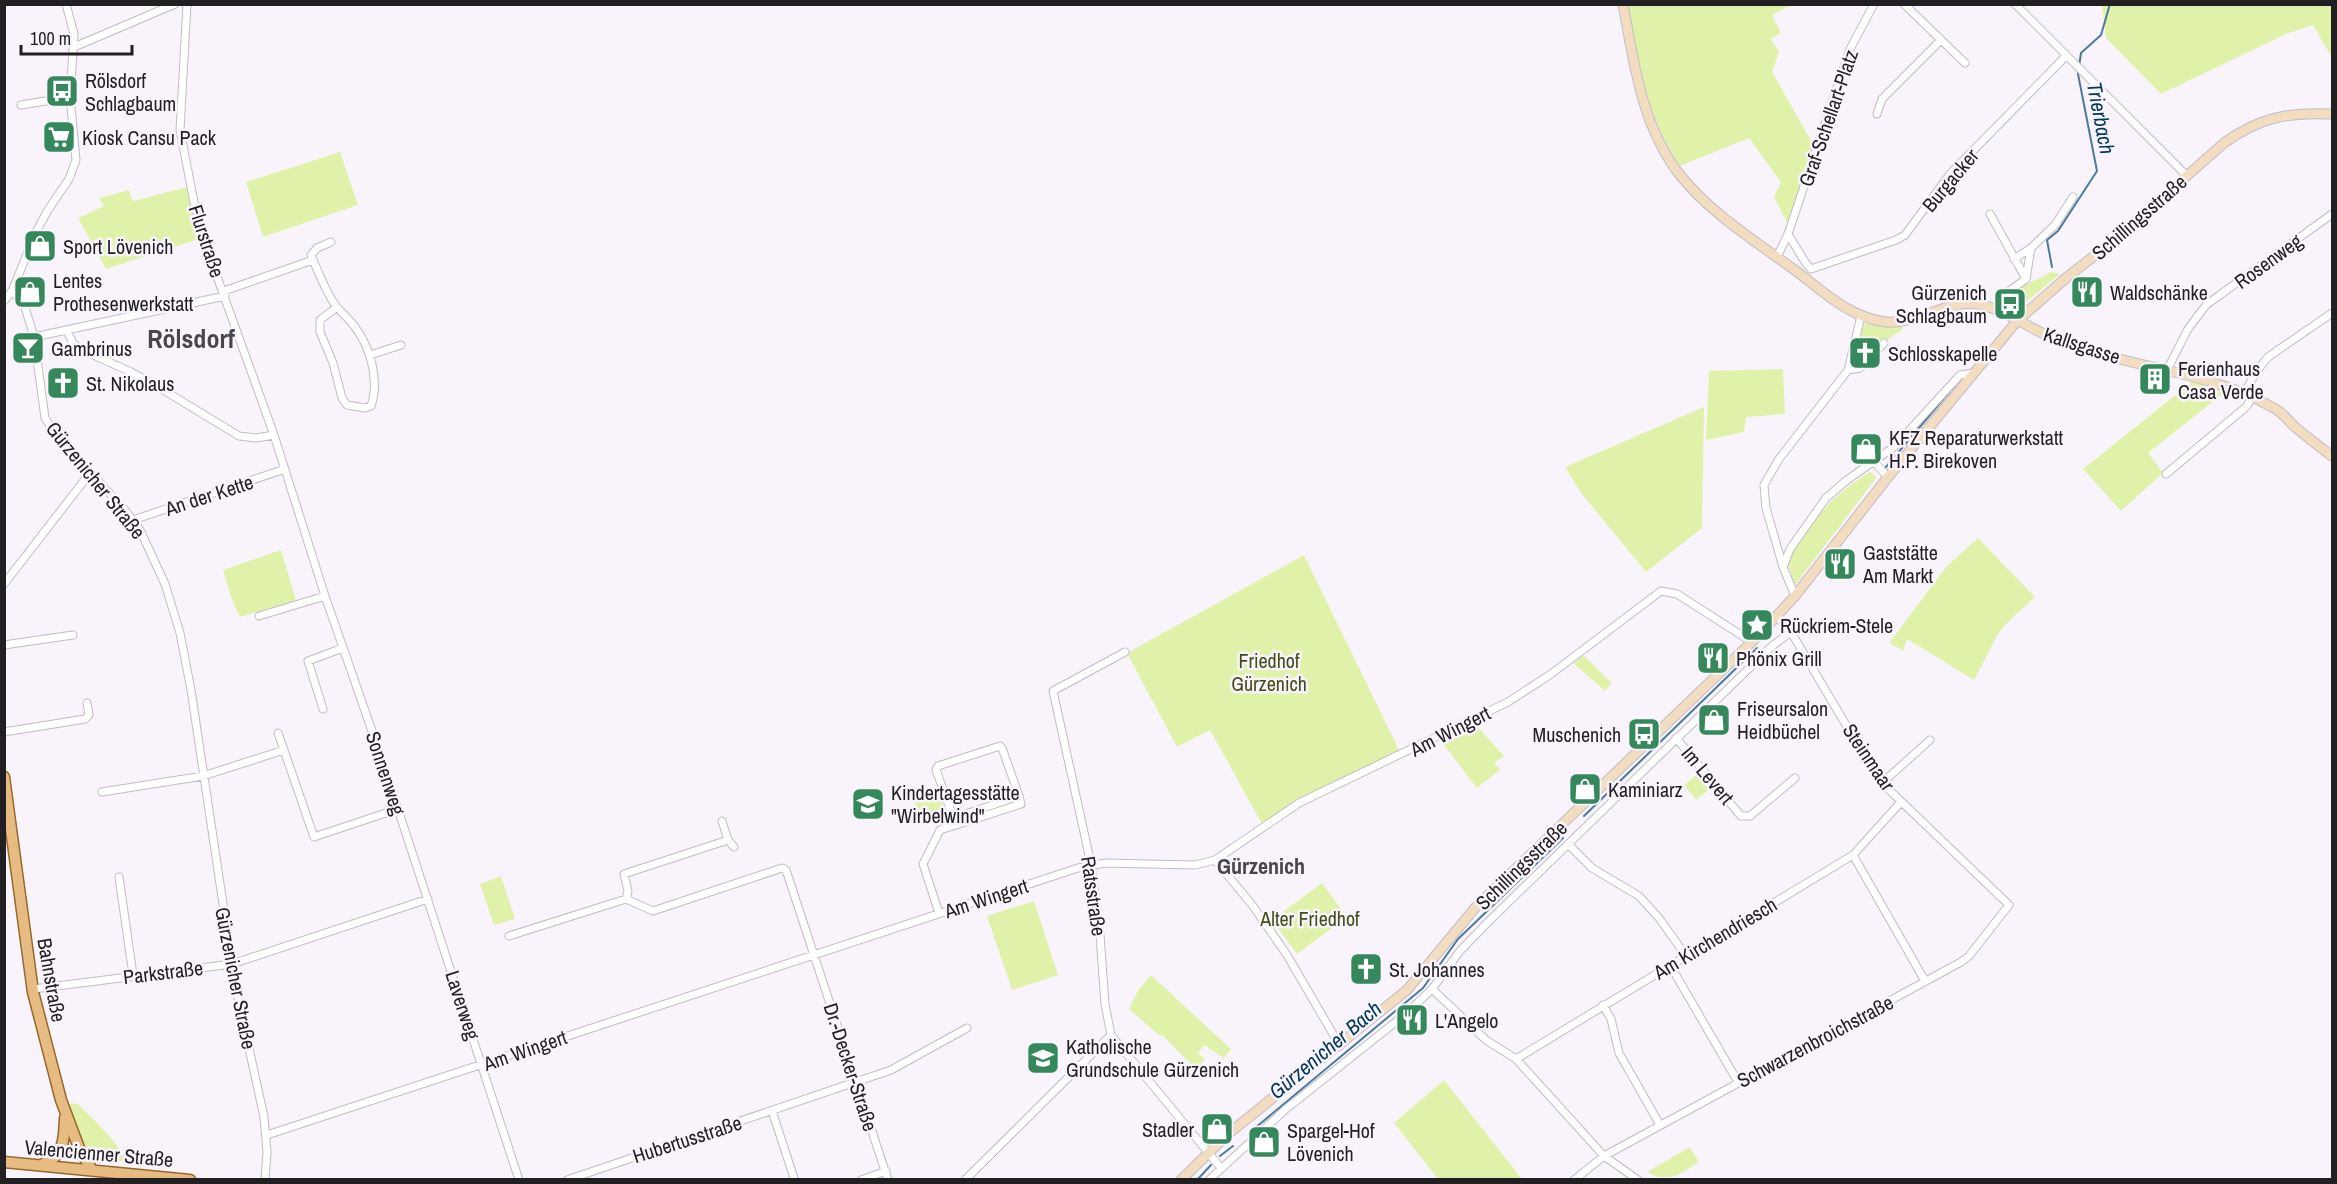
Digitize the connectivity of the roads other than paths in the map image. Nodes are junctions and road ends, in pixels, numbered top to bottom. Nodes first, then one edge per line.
1 (66, 4) edge
2 (175, 4) edge
3 (187, 4) edge
4 (1623, 4) edge
5 (1874, 4) edge
6 (1904, 4) edge
7 (2015, 4) edge
8 (1941, 40) junction
9 (74, 47) junction
10 (2066, 56) junction
11 (1965, 63) dead end
12 (69, 98) junction
13 (21, 105) dead end
14 (1877, 114) dead end
15 (2332, 114) edge
16 (2187, 176) junction
17 (2073, 197) dead end
18 (1990, 214) dead end
19 (2332, 214) edge
20 (1788, 234) junction
21 (331, 242) dead end
22 (2031, 249) junction
23 (1777, 257) junction
24 (2014, 259) junction
25 (313, 260) junction
26 (2028, 277) junction
27 (12, 291) junction
28 (224, 293) junction
29 (4, 300) edge
30 (337, 307) junction
31 (1997, 309) junction
32 (2332, 313) edge
33 (1860, 316) junction
34 (2017, 321) junction
35 (67, 331) junction
36 (34, 337) junction
37 (1884, 343) dead end
38 (401, 345) dead end
39 (370, 355) junction
40 (1848, 370) junction
41 (2168, 370) junction
42 (1973, 374) junction
43 (2248, 396) junction
44 (274, 435) junction
45 (2332, 456) edge
46 (1874, 462) junction
47 (285, 469) junction
48 (90, 473) junction
49 (2166, 474) dead end
50 (1888, 477) junction
51 (133, 520) junction
52 (1783, 567) junction
53 (4, 584) edge
54 (325, 596) junction
55 (1794, 596) junction
56 (260, 616) dead end
57 (1777, 616) junction
58 (1791, 632) junction
59 (73, 636) dead end
60 (1752, 642) junction
61 (4, 645) edge
62 (343, 648) junction
63 (1125, 652) dead end
64 (87, 703) dead end
65 (323, 708) dead end
66 (4, 732) edge
67 (279, 733) dead end
68 (1676, 738) junction
69 (1930, 740) dead end
70 (284, 750) junction
71 (203, 776) junction
72 (4, 777) edge
73 (1795, 778) dead end
74 (1882, 783) junction
75 (102, 792) dead end
76 (1900, 802) junction
77 (398, 809) junction
78 (722, 821) dead end
79 (955, 822) junction
80 (728, 840) junction
81 (1568, 844) junction
82 (734, 847) dead end
83 (1853, 855) junction
84 (1215, 860) junction
85 (1091, 864) junction
86 (119, 877) dead end
87 (428, 899) junction
88 (626, 899) junction
89 (2009, 905) joint
90 (939, 913) junction
91 (509, 936) dead end
92 (815, 954) junction
93 (1686, 956) junction
94 (232, 964) junction
95 (1670, 965) junction
96 (133, 975) junction
97 (1925, 981) junction
98 (1432, 989) junction
99 (33, 990) junction
100 (1603, 1005) junction
101 (966, 1028) dead end
102 (1110, 1035) junction
103 (1340, 1046) junction
104 (1516, 1059) junction
105 (483, 1065) junction
106 (856, 1082) junction
107 (1738, 1082) junction
108 (772, 1111) junction
109 (65, 1112) junction
110 (1660, 1125) junction
111 (267, 1135) junction
112 (1208, 1152) junction
113 (1604, 1156) junction
114 (4, 1162) edge
115 (40, 1165) junction
116 (1221, 1168) junction
117 (886, 1172) junction
118 (94, 1174) edge
119 (140, 1174) junction
120 (794, 1178) dead end
121 (127, 1179) edge
122 (190, 1179) edge
123 (265, 1179) edge
124 (519, 1179) edge
125 (567, 1179) edge
126 (861, 1179) edge
127 (888, 1179) edge
128 (965, 1179) edge
129 (1181, 1179) edge
130 (1209, 1179) edge
131 (1574, 1179) edge
132 (1638, 1179) edge

1 - 9 street
2 - 9 street
3 - 28 street, Flurstraße
4 - 23 main road
5 - 20 street, Graf-Schellart-Platz
6 - 8 street
7 - 10 street
8 - 11 street
8 - 14 street
9 - 12 street
10 - 16 street
10 - 20 street, Burgacker
12 - 13 street
12 - 27 street
15 - 16 main road, Schillingsstraße
16 - 34 main road, Schillingsstraße
17 - 22 street
18 - 24 street
19 - 41 street, Rosenweg
20 - 23 street, Graf-Schellart-Platz
21 - 25 street
22 - 24 street
22 - 26 street
23 - 33 main road
24 - 26 street
25 - 28 street
25 - 30 street
26 - 31 street
27 - 29 street
27 - 36 street, Gürzenicher Straße
28 - 35 street
28 - 44 street, Flurstraße
30 - 39 street
30 - 39 street
31 - 33 main road, Kallsgasse
31 - 34 main road, Kallsgasse
32 - 43 street
33 - 40 street
34 - 41 main road, Kallsgasse
34 - 42 main road, Schillingsstraße
35 - 36 street
35 - 44 street
36 - 48 street, Gürzenicher Straße
37 - 40 street
38 - 39 street
40 - 52 street
41 - 43 main road, Kallsgasse
42 - 46 street, Schillingsstraße
42 - 50 main road, Schillingsstraße
43 - 45 main road, Kallsgasse
43 - 49 street
44 - 47 street, Flurstraße
46 - 50 street
46 - 52 street, Schillingsstraße
47 - 51 street, An der Kette
47 - 54 street, Sonnenweg
48 - 51 street, Gürzenicher Straße
48 - 53 street
50 - 55 main road, Schillingsstraße
51 - 71 street, Gürzenicher Straße
52 - 55 street
54 - 56 street
54 - 62 street, Sonnenweg
55 - 57 main road, Schillingsstraße
57 - 58 street, Steinmaar
57 - 60 main road, Schillingsstraße
58 - 68 street, Schillingsstraße
58 - 74 street, Steinmaar
59 - 61 street
60 - 84 street, Am Wingert
60 - 103 main road, Schillingsstraße
62 - 65 street
62 - 77 street, Sonnenweg
63 - 85 street, Ratsstraße
64 - 66 street
67 - 70 street
68 - 73 street, Im Levert
68 - 81 street, Schillingsstraße
69 - 74 street
70 - 71 street
70 - 77 street
71 - 75 street
71 - 94 street, Gürzenicher Straße
72 - 99 main road, Bahnstraße
74 - 76 street, Steinmaar
76 - 83 street, Am Kirchendriesch
76 - 89 street, Steinmaar
77 - 87 street, Sonnenweg
78 - 80 street
79 - 79 street
79 - 90 street
80 - 82 street
80 - 88 street
81 - 93 street
81 - 98 street, Schillingsstraße
83 - 93 street, Am Kirchendriesch
83 - 97 street
84 - 85 street, Am Wingert
84 - 103 street
85 - 90 street, Am Wingert
85 - 102 street, Ratsstraße
86 - 96 street
87 - 94 street, Parkstraße
87 - 105 street, Laverweg
88 - 91 street
88 - 92 street, Dr.-Decker-Straße
89 - 97 street, Schwarzenbroichstraße
90 - 92 street, Am Wingert
92 - 105 street, Am Wingert
92 - 106 street, Dr.-Decker-Straße
93 - 95 street, Am Kirchendriesch
94 - 96 street, Parkstraße
94 - 111 street, Gürzenicher Straße
95 - 100 street, Am Kirchendriesch
95 - 107 street
96 - 99 street, Parkstraße
97 - 107 street, Schwarzenbroichstraße
98 - 104 street
98 - 116 street, Schillingsstraße
99 - 109 main road, Bahnstraße
100 - 104 street, Am Kirchendriesch
100 - 110 street
101 - 106 street, Hubertusstraße
102 - 112 street
102 - 128 street
103 - 112 main road, Schillingsstraße
104 - 113 street
105 - 111 street, Am Wingert
105 - 124 street, Laverweg
106 - 108 street, Hubertusstraße
106 - 117 street, Dr.-Decker-Straße
107 - 110 street, Schwarzenbroichstraße
108 - 120 street
108 - 125 street, Hubertusstraße
109 - 115 main road
109 - 118 main road, Bahnstraße
110 - 113 street, Schwarzenbroichstraße
111 - 123 street, Gürzenicher Straße
112 - 116 street
112 - 129 main road, Schillingsstraße
113 - 131 street, Schwarzenbroichstraße
113 - 132 street
114 - 115 main road, Valencienner Straße
115 - 118 main road, Valencienner Straße
116 - 130 street, Schillingsstraße
117 - 126 street
117 - 127 street, Dr.-Decker-Straße
118 - 119 main road, Valencienner Straße
119 - 121 main road
119 - 122 main road, Valencienner Straße

